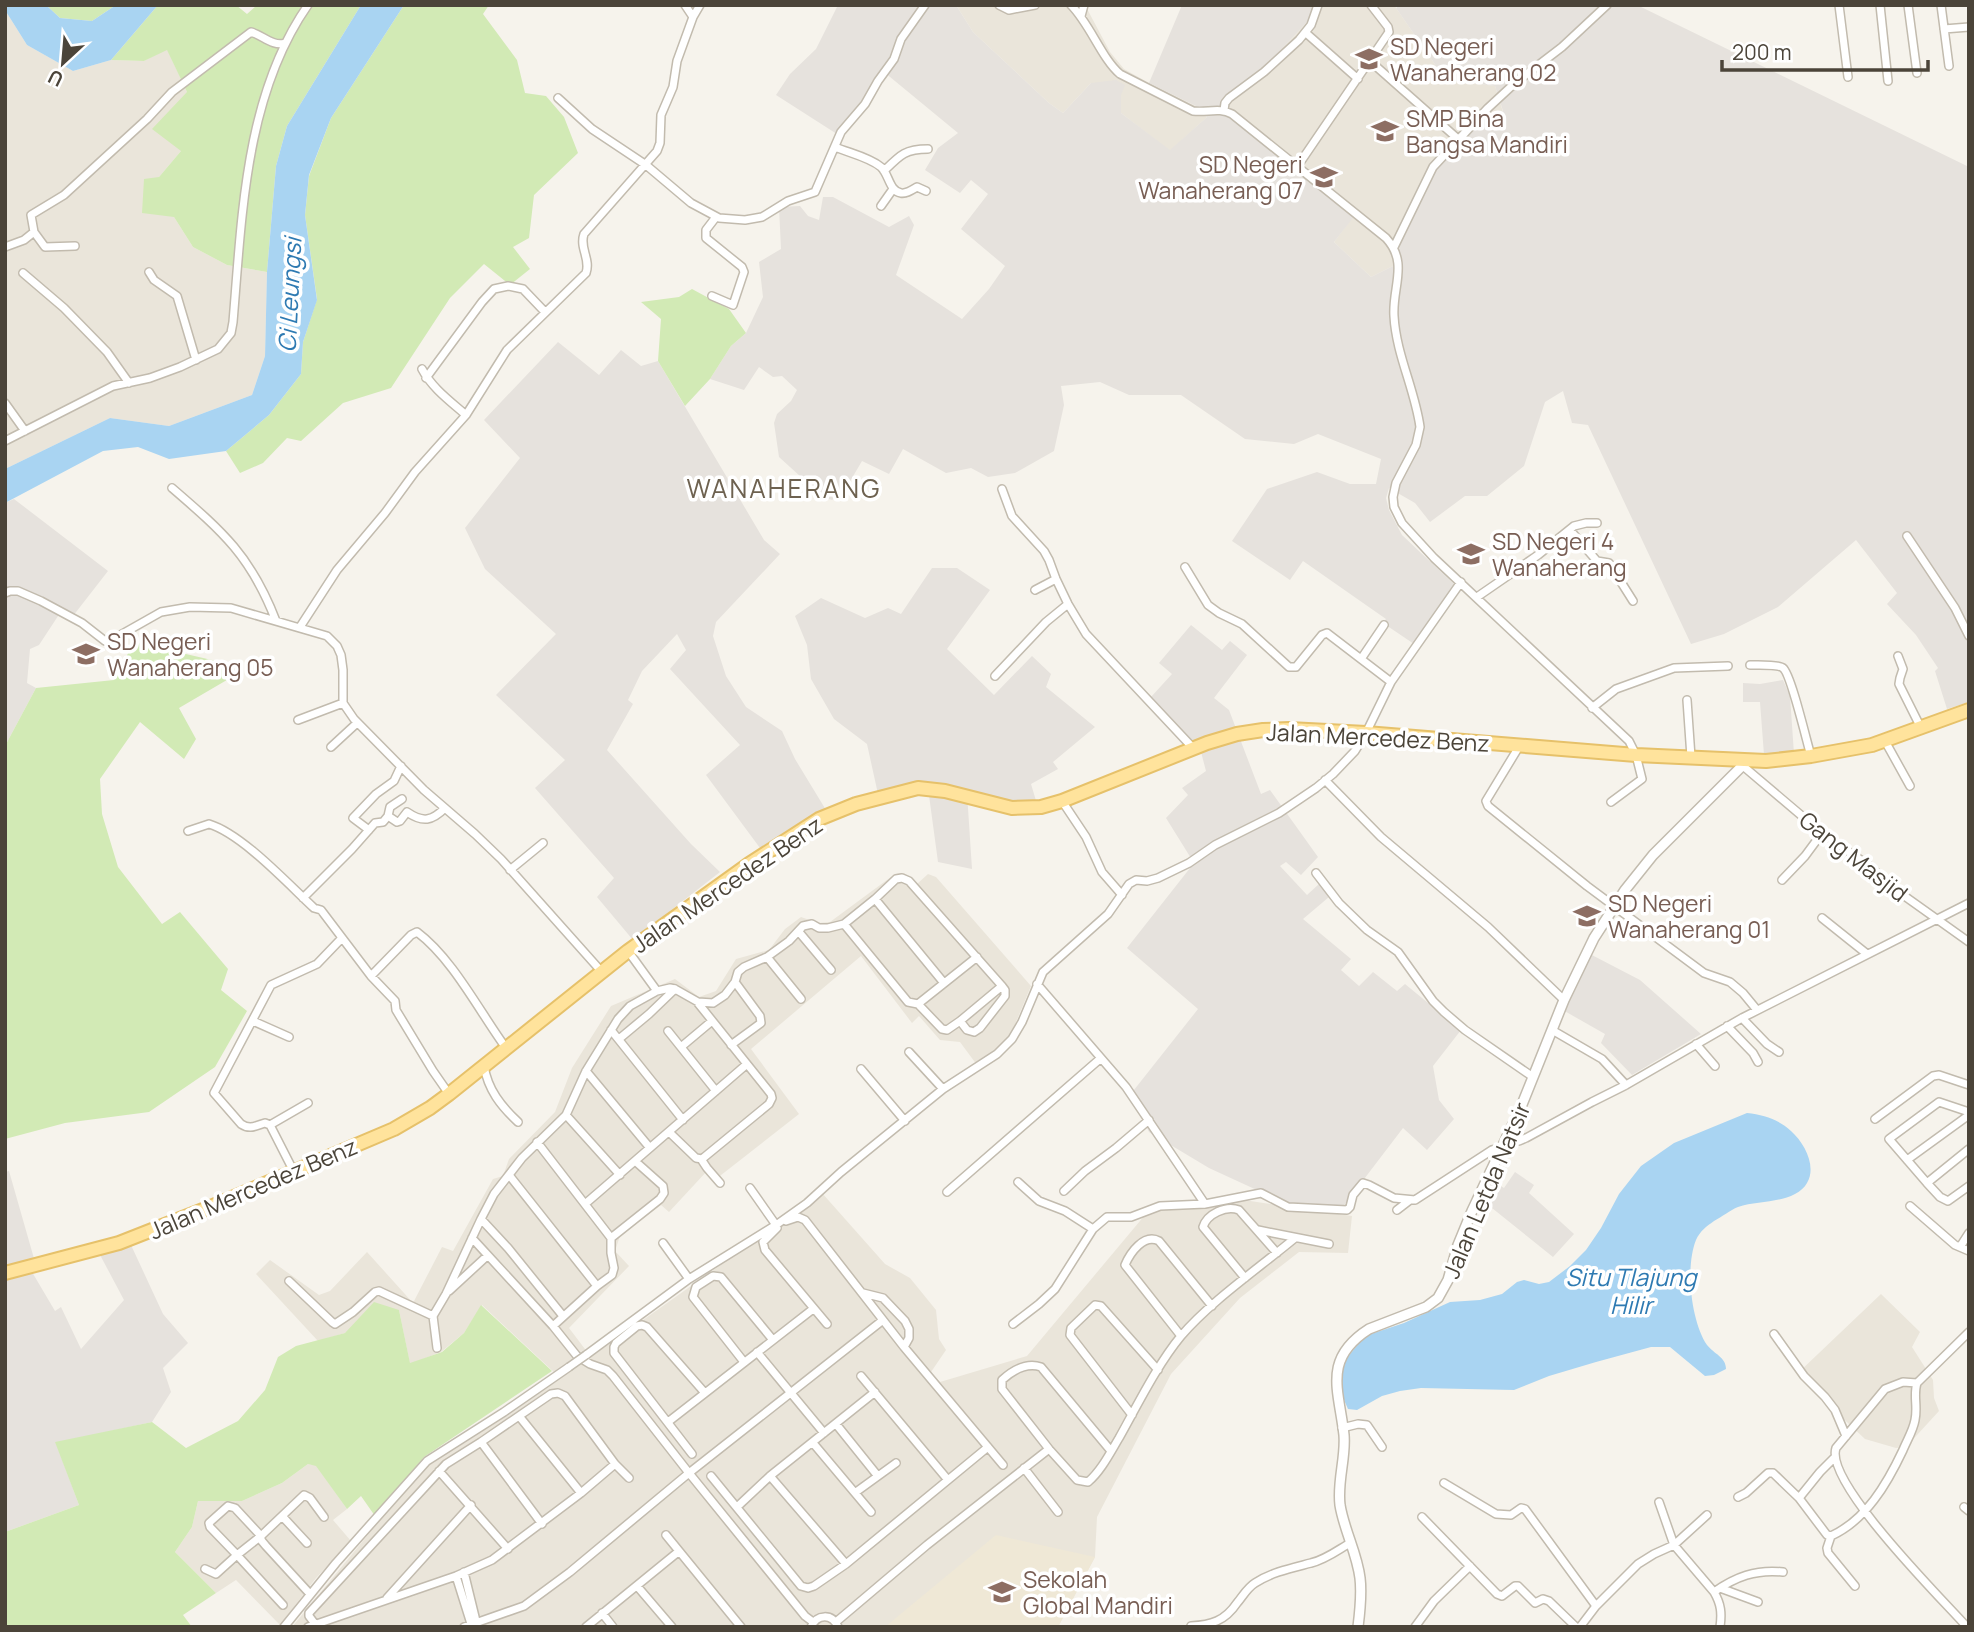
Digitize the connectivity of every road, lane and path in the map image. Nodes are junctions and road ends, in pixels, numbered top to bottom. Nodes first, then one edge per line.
1 (308, 5) edge
2 (685, 5) edge
3 (700, 5) edge
4 (925, 5) edge
5 (999, 5) edge
6 (1035, 5) edge
7 (1071, 5) edge
8 (1084, 5) edge
9 (1318, 5) edge
10 (1371, 5) edge
11 (1607, 5) edge
12 (1839, 5) edge
13 (1880, 5) edge
14 (1908, 5) edge
15 (1941, 5) edge
16 (1081, 16) junction
17 (693, 17) junction
18 (1969, 27) edge
19 (1944, 29) junction
20 (1306, 33) junction
21 (285, 43) junction
22 (1370, 61) junction
23 (1948, 66) dead end
24 (1917, 73) dead end
25 (1848, 77) dead end
26 (1358, 79) junction
27 (1888, 82) dead end
28 (558, 98) dead end
29 (1224, 110) junction
30 (1458, 139) junction
31 (835, 147) junction
32 (928, 149) dead end
33 (646, 165) junction
34 (1297, 167) junction
35 (884, 171) junction
36 (893, 188) junction
37 (926, 191) dead end
38 (881, 206) dead end
39 (716, 217) junction
40 (34, 232) junction
41 (75, 246) dead end
42 (5, 247) edge
43 (1394, 247) junction
44 (149, 272) dead end
45 (23, 273) dead end
46 (712, 296) dead end
47 (545, 313) junction
48 (196, 360) junction
49 (422, 369) dead end
50 (426, 378) junction
51 (129, 383) junction
52 (5, 403) edge
53 (466, 415) junction
54 (25, 431) junction
55 (5, 441) edge
56 (172, 488) dead end
57 (1002, 489) dead end
58 (1597, 523) dead end
59 (1570, 530) junction
60 (1907, 536) dead end
61 (1185, 567) dead end
62 (1056, 579) junction
63 (1461, 582) junction
64 (1035, 590) dead end
65 (5, 593) edge
66 (1477, 597) junction
67 (1633, 601) dead end
68 (1068, 604) junction
69 (276, 621) junction
70 (1384, 625) dead end
71 (300, 627) junction
72 (1969, 636) edge
73 (1898, 656) dead end
74 (1362, 659) junction
75 (1750, 665) dead end
76 (1728, 666) dead end
77 (995, 677) dead end
78 (1391, 682) junction
79 (1687, 700) dead end
80 (343, 703) junction
81 (1592, 708) junction
82 (1969, 710) edge
83 (298, 720) dead end
84 (357, 723) junction
85 (1921, 727) junction
86 (1366, 733) junction
87 (1885, 741) junction
88 (1520, 745) junction
89 (331, 747) dead end
90 (1194, 748) junction
91 (1636, 755) junction
92 (1691, 757) junction
93 (1811, 757) junction
94 (1745, 763) junction
95 (401, 766) junction
96 (1325, 780) junction
97 (1910, 786) dead end
98 (402, 799) dead end
99 (1062, 801) junction
100 (1611, 802) dead end
101 (445, 808) junction
102 (388, 816) junction
103 (369, 830) junction
104 (188, 831) dead end
105 (1822, 833) junction
106 (543, 844) dead end
107 (510, 870) junction
108 (1316, 873) dead end
109 (1782, 880) dead end
110 (1122, 895) junction
111 (303, 898) junction
112 (875, 899) junction
113 (1969, 903) edge
114 (1614, 905) junction
115 (1822, 918) dead end
116 (1938, 918) junction
117 (844, 925) junction
118 (799, 932) junction
119 (341, 939) junction
120 (1969, 942) edge
121 (628, 951) junction
122 (1867, 954) junction
123 (767, 957) junction
124 (977, 957) junction
125 (831, 970) dead end
126 (601, 971) junction
127 (371, 976) junction
128 (735, 982) junction
129 (944, 983) junction
130 (1037, 984) junction
131 (1002, 986) junction
132 (676, 989) junction
133 (657, 992) junction
134 (801, 999) dead end
135 (1564, 1000) junction
136 (698, 1002) junction
137 (918, 1004) junction
138 (1757, 1010) junction
139 (1742, 1018) junction
140 (253, 1021) junction
141 (712, 1021) junction
142 (960, 1021) junction
143 (1727, 1026) junction
144 (611, 1030) junction
145 (1552, 1030) junction
146 (668, 1031) dead end
147 (289, 1037) dead end
148 (619, 1039) junction
149 (1696, 1044) junction
150 (731, 1045) junction
151 (681, 1047) junction
152 (506, 1048) junction
153 (909, 1052) dead end
154 (1779, 1052) dead end
155 (1101, 1058) junction
156 (1758, 1062) dead end
157 (747, 1065) junction
158 (484, 1066) junction
159 (1716, 1066) dead end
160 (861, 1069) dead end
161 (586, 1071) junction
162 (1533, 1077) junction
163 (1969, 1085) edge
164 (1626, 1086) junction
165 (943, 1089) junction
166 (716, 1091) junction
167 (449, 1094) junction
168 (308, 1103) dead end
169 (1969, 1114) edge
170 (566, 1115) junction
171 (1875, 1119) dead end
172 (683, 1120) junction
173 (1149, 1120) junction
174 (905, 1121) junction
175 (518, 1122) dead end
176 (270, 1125) junction
177 (669, 1132) junction
178 (1506, 1137) junction
179 (537, 1142) junction
180 (650, 1148) junction
181 (1501, 1148) junction
182 (1969, 1149) edge
183 (701, 1159) junction
184 (1908, 1160) junction
185 (635, 1161) junction
186 (294, 1172) junction
187 (509, 1175) junction
188 (620, 1175) junction
189 (1018, 1182) dead end
190 (720, 1183) dead end
191 (1927, 1183) junction
192 (1969, 1186) edge
193 (750, 1188) dead end
194 (1063, 1191) dead end
195 (947, 1192) dead end
196 (1410, 1200) junction
197 (585, 1204) junction
198 (1205, 1204) junction
199 (1910, 1206) dead end
200 (1397, 1210) dead end
201 (481, 1219) junction
202 (776, 1225) junction
203 (1093, 1229) junction
204 (1258, 1230) junction
205 (1969, 1233) edge
206 (472, 1238) junction
207 (611, 1238) junction
208 (1295, 1238) junction
209 (663, 1243) dead end
210 (1329, 1244) dead end
211 (1960, 1247) junction
212 (1969, 1251) edge
213 (1277, 1253) junction
214 (487, 1256) junction
215 (5, 1273) edge
216 (1245, 1278) junction
217 (689, 1279) junction
218 (289, 1281) dead end
219 (597, 1286) junction
220 (863, 1293) junction
221 (446, 1294) junction
222 (1212, 1306) junction
223 (813, 1309) junction
224 (433, 1316) junction
225 (563, 1316) junction
226 (883, 1320) junction
227 (827, 1324) dead end
228 (1013, 1324) dead end
229 (553, 1326) junction
230 (1969, 1332) edge
231 (1774, 1334) dead end
232 (1181, 1336) junction
233 (773, 1340) junction
234 (904, 1347) junction
235 (437, 1348) dead end
236 (757, 1352) junction
237 (744, 1362) junction
238 (1158, 1370) junction
239 (861, 1376) dead end
240 (1917, 1382) junction
241 (875, 1392) junction
242 (705, 1393) junction
243 (791, 1394) junction
244 (1132, 1415) junction
245 (519, 1416) junction
246 (668, 1422) junction
247 (836, 1424) junction
248 (1342, 1428) junction
249 (824, 1433) junction
250 (1846, 1436) junction
251 (481, 1442) junction
252 (813, 1443) junction
253 (988, 1447) junction
254 (1382, 1447) dead end
255 (1049, 1448) junction
256 (1111, 1451) junction
257 (692, 1454) dead end
258 (1834, 1458) junction
259 (896, 1463) dead end
260 (615, 1464) junction
261 (1003, 1465) dead end
262 (1024, 1468) junction
263 (439, 1471) junction
264 (689, 1473) junction
265 (877, 1475) junction
266 (711, 1476) dead end
267 (770, 1476) junction
268 (629, 1478) dead end
269 (948, 1480) junction
270 (1444, 1483) dead end
271 (856, 1492) junction
272 (581, 1493) junction
273 (1738, 1497) dead end
274 (1799, 1499) junction
275 (1659, 1502) dead end
276 (471, 1505) junction
277 (737, 1507) junction
278 (871, 1512) dead end
279 (1058, 1512) dead end
280 (1864, 1512) junction
281 (1707, 1515) dead end
282 (282, 1516) junction
283 (324, 1517) dead end
284 (1422, 1517) dead end
285 (542, 1524) junction
286 (666, 1535) dead end
287 (261, 1536) junction
288 (1831, 1536) junction
289 (307, 1543) dead end
290 (1350, 1543) junction
291 (1674, 1545) junction
292 (508, 1549) junction
293 (678, 1552) junction
294 (237, 1555) junction
295 (846, 1564) junction
296 (1470, 1566) junction
297 (205, 1569) dead end
298 (464, 1572) junction
299 (1783, 1572) dead end
300 (456, 1576) junction
301 (637, 1586) junction
302 (1855, 1586) dead end
303 (1717, 1590) junction
304 (310, 1594) junction
305 (386, 1599) junction
306 (1758, 1602) dead end
307 (283, 1605) dead end
308 (1597, 1606) junction
309 (602, 1613) junction
310 (1225, 1616) junction
311 (812, 1624) edge
312 (837, 1624) edge
313 (312, 1625) edge
314 (472, 1625) edge
315 (737, 1625) edge
316 (1191, 1626) edge
317 (284, 1627) edge
318 (587, 1627) edge
319 (613, 1627) edge
320 (672, 1627) edge
321 (1228, 1627) edge
322 (1358, 1627) edge
323 (1415, 1627) edge
324 (1578, 1627) edge
325 (1720, 1627) edge
326 (1967, 1627) edge

1 - 21 street
2 - 17 street
3 - 17 street
4 - 31 street
5 - 6 street
7 - 16 street
8 - 16 street
9 - 20 street
10 - 22 street
11 - 30 street
12 - 25 street
13 - 27 street
14 - 24 street
15 - 19 street
16 - 29 street
17 - 33 street
18 - 19 street
19 - 23 street
20 - 26 street
20 - 29 street
21 - 40 street
21 - 48 street
22 - 26 street
22 - 30 street
26 - 34 street
28 - 33 street
29 - 34 street
30 - 43 street
31 - 35 street
31 - 39 street
32 - 35 street
33 - 39 street
33 - 47 street
34 - 43 street
35 - 36 street
36 - 37 street
36 - 38 street
39 - 46 street
40 - 41 street
40 - 42 street
43 - 63 street
44 - 48 street
45 - 51 street
47 - 50 street
47 - 53 street
48 - 51 street
49 - 50 street
50 - 53 street
51 - 54 street
52 - 54 street
53 - 71 street
54 - 55 street
56 - 69 street
57 - 62 street
58 - 59 street
59 - 66 street
59 - 67 street
60 - 72 street
61 - 74 street
62 - 64 street
62 - 68 street
63 - 66 street
63 - 78 street
65 - 69 street
66 - 81 street
68 - 77 street
68 - 90 street
69 - 71 street
70 - 74 street
71 - 80 street
73 - 85 street
74 - 78 street
75 - 93 street
76 - 81 street
78 - 86 street
79 - 92 street
80 - 83 street
80 - 84 street
81 - 91 street
82 - 85 main road, Jalan Mercedez Benz
84 - 89 street
84 - 95 street
85 - 87 main road, Jalan Mercedez Benz
86 - 88 main road, Jalan Mercedez Benz
86 - 90 main road, Jalan Mercedez Benz
86 - 96 street
87 - 93 main road, Jalan Mercedez Benz
87 - 97 street
88 - 91 main road, Jalan Mercedez Benz
88 - 114 street
90 - 99 main road, Jalan Mercedez Benz
91 - 92 main road, Jalan Mercedez Benz
91 - 100 street
92 - 94 main road, Jalan Mercedez Benz
93 - 94 main road, Jalan Mercedez Benz
94 - 105 street, Gang Masjid
94 - 114 street, Jalan Letda Natsir
95 - 101 street
95 - 103 street
96 - 110 street
96 - 135 street
98 - 102 street
99 - 110 street
99 - 121 main road, Jalan Mercedez Benz
101 - 102 street
101 - 107 street
102 - 103 street
103 - 111 street
104 - 111 street
105 - 109 street
105 - 116 street, Gang Masjid
106 - 107 street
107 - 126 street
108 - 162 street
110 - 130 street
111 - 119 street
112 - 117 street
112 - 124 street
112 - 129 street
113 - 116 street
114 - 135 street, Jalan Letda Natsir
114 - 138 street
115 - 122 street
116 - 120 street, Gang Masjid
116 - 122 street
117 - 118 street
117 - 137 street
118 - 123 street
118 - 125 street
119 - 127 street
119 - 140 street
121 - 126 main road, Jalan Mercedez Benz
121 - 133 street
122 - 138 street
123 - 128 street
123 - 134 street
124 - 129 street
124 - 131 street
126 - 152 main road, Jalan Mercedez Benz
127 - 152 street
127 - 167 street
128 - 136 street
128 - 150 street
129 - 137 street
130 - 155 street
130 - 165 street
131 - 142 street
131 - 142 street
132 - 133 street
132 - 136 street
132 - 148 street
133 - 144 street
135 - 145 street, Jalan Letda Natsir
136 - 141 street
137 - 142 street
138 - 139 street
139 - 143 street
139 - 154 street
140 - 147 street
140 - 176 street
141 - 150 street
141 - 151 street
143 - 149 street
143 - 156 street
144 - 148 street
144 - 161 street
145 - 162 street, Jalan Letda Natsir
145 - 164 street
146 - 151 street
148 - 172 street
149 - 159 street
149 - 164 street
150 - 157 street
151 - 166 street
152 - 158 main road, Jalan Mercedez Benz
153 - 165 street
155 - 173 street
155 - 195 street
157 - 166 street
157 - 183 street
158 - 167 main road, Jalan Mercedez Benz
158 - 175 street
160 - 174 street
161 - 170 street
161 - 180 street
162 - 178 street, Jalan Letda Natsir
163 - 171 street
164 - 178 street
165 - 174 street
166 - 172 street
167 - 186 main road, Jalan Mercedez Benz
168 - 176 street
169 - 184 street
169 - 184 street
170 - 179 street
170 - 188 street
172 - 177 street
173 - 194 street
173 - 198 street
174 - 202 street
176 - 186 street
177 - 180 street
177 - 183 street
178 - 181 street, Jalan Letda Natsir
179 - 187 street
179 - 197 street
180 - 185 street
181 - 196 street
181 - 248 street, Jalan Letda Natsir
182 - 191 street
183 - 190 street
184 - 191 street
185 - 188 street
185 - 207 street
186 - 215 main road, Jalan Mercedez Benz
187 - 201 street
187 - 219 street
188 - 197 street
189 - 203 street
191 - 192 street
193 - 202 street
196 - 198 street
196 - 200 street
197 - 207 street
198 - 203 street
199 - 211 street
201 - 206 street
201 - 225 street
202 - 217 street
203 - 228 street
204 - 208 street
204 - 213 street
204 - 216 street
205 - 211 street
206 - 214 street
206 - 221 street
207 - 219 street
208 - 210 street
208 - 213 street
209 - 217 street
211 - 212 street
213 - 216 street
214 - 221 street
214 - 229 street
216 - 222 street
217 - 304 street, bridge
218 - 224 street
219 - 225 street
220 - 223 street
220 - 226 street
220 - 234 street
221 - 224 street
222 - 232 street
222 - 232 street
223 - 227 street
223 - 233 street
224 - 235 street
225 - 229 street
226 - 234 street
226 - 243 street
229 - 264 street
230 - 240 street
231 - 250 street
232 - 238 street
233 - 236 street
233 - 237 street
234 - 253 street
236 - 237 street
236 - 243 street
237 - 242 street
238 - 244 street
238 - 244 street
239 - 241 street
240 - 250 street
240 - 280 street
241 - 247 street
241 - 269 street
242 - 246 street
242 - 246 street
243 - 249 street
243 - 264 street
244 - 256 street
245 - 251 street
245 - 260 street
245 - 272 street
246 - 257 street
247 - 249 street
247 - 265 street
248 - 254 street
248 - 290 street, Jalan Letda Natsir
249 - 252 street
250 - 258 street
251 - 263 street
251 - 285 street
252 - 267 street
252 - 271 street
253 - 261 street
253 - 269 street
255 - 256 street
255 - 256 street
255 - 262 street
258 - 274 street
258 - 280 street
259 - 265 street
260 - 268 street
260 - 272 street
262 - 279 street
262 - 312 street
263 - 276 street
263 - 313 street
264 - 311 street
264 - 314 street
265 - 271 street
266 - 277 street
267 - 277 street
267 - 295 street
269 - 295 street
270 - 308 street
271 - 278 street
272 - 285 street
273 - 274 street
274 - 288 street
275 - 291 street
276 - 292 street
276 - 305 street
277 - 295 street
280 - 288 street
280 - 326 street
281 - 291 street
282 - 283 street
282 - 287 street
282 - 289 street
284 - 296 street
285 - 292 street
286 - 293 street
287 - 294 street
287 - 294 street
287 - 304 street
288 - 302 street
290 - 310 street
290 - 322 street, Jalan Letda Natsir
291 - 303 street
291 - 308 street
292 - 298 street
293 - 301 street
293 - 315 street
294 - 297 street
294 - 307 street
296 - 323 street
296 - 324 street
298 - 300 street
298 - 314 street
299 - 303 street
300 - 305 street
300 - 314 street
301 - 309 street
301 - 320 street
303 - 306 street
303 - 325 street
304 - 317 street
305 - 313 street
308 - 324 street
309 - 318 street
309 - 319 street
310 - 316 street
310 - 321 street
311 - 312 street

